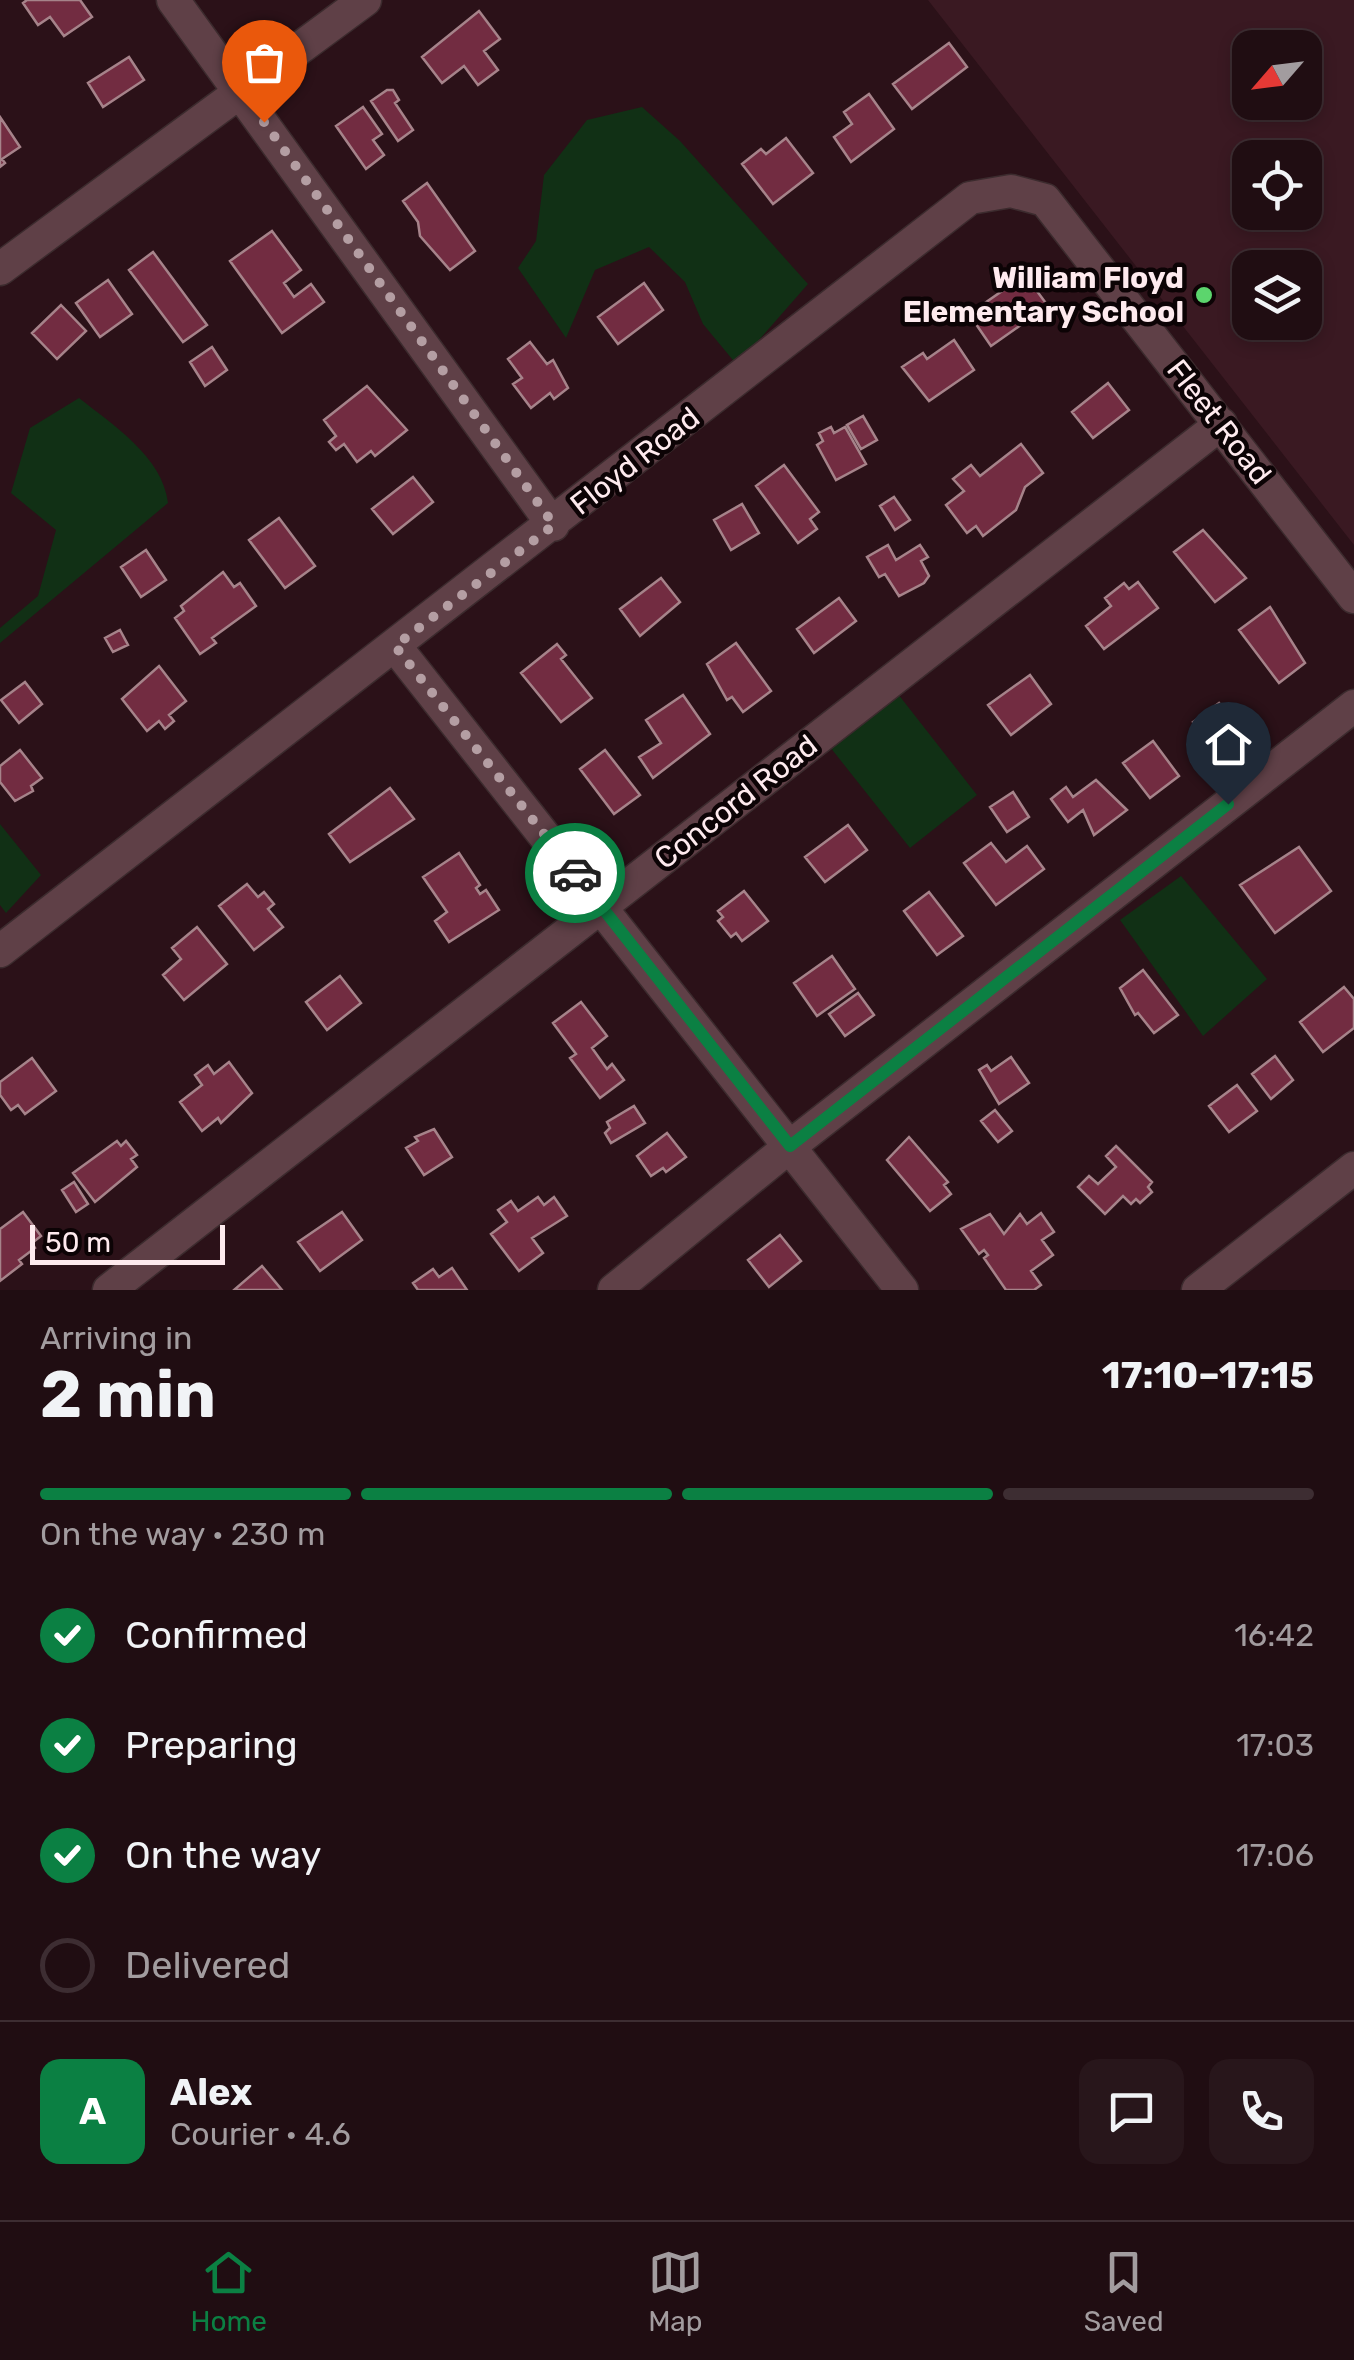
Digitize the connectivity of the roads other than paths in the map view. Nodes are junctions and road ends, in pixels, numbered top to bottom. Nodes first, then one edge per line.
1 (173, 0) edge
2 (365, 0) edge
3 (242, 90) junction
4 (1046, 200) joint
5 (0, 268) edge
6 (1221, 424) junction
7 (554, 525) junction
8 (1354, 597) edge
9 (395, 646) junction
10 (1354, 706) edge
11 (600, 907) junction
12 (0, 951) edge
13 (790, 1146) junction
14 (1354, 1168) edge
15 (109, 1290) edge
16 (614, 1290) edge
17 (902, 1290) edge
18 (1198, 1290) edge

1 - 3 street
2 - 3 street
3 - 5 street
3 - 7 street
4 - 6 street, Fleet Road
4 - 7 street, Floyd Road
6 - 8 street, Fleet Road
6 - 11 street, Concord Road
7 - 9 street, Floyd Road
9 - 11 street
9 - 12 street, Floyd Road
10 - 13 street
11 - 13 street
11 - 15 street, Concord Road
13 - 16 street
13 - 17 street
14 - 18 street

